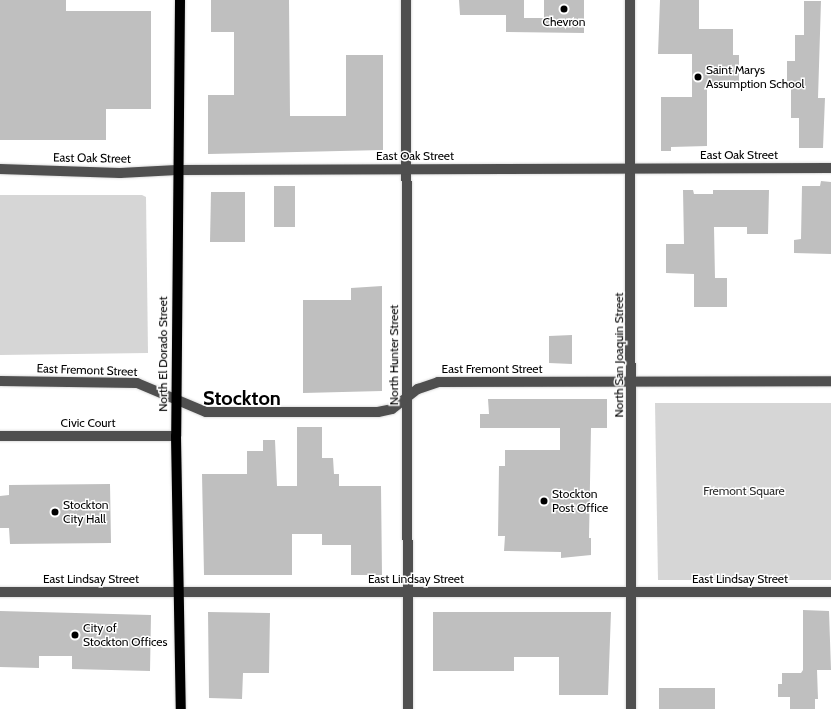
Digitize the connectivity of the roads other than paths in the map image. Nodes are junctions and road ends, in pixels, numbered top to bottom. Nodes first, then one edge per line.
1 (180, 0) edge
2 (406, 0) edge
3 (630, 0) edge
4 (631, 168) junction
5 (831, 168) edge
6 (0, 169) edge
7 (407, 169) junction
8 (177, 170) junction
9 (0, 381) edge
10 (632, 381) junction
11 (831, 381) edge
12 (407, 396) junction
13 (176, 399) junction
14 (0, 436) edge
15 (176, 436) junction
16 (0, 592) edge
17 (180, 592) junction
18 (408, 592) junction
19 (632, 592) junction
20 (831, 592) edge
21 (181, 709) edge
22 (408, 709) edge
23 (631, 709) edge

1 - 8 main road, North El Dorado Street
2 - 7 street, North Hunter Street
3 - 4 street, North San Joaquin Street
4 - 5 street, East Oak Street
4 - 7 street, East Oak Street
4 - 10 street, North San Joaquin Street
6 - 8 street, East Oak Street
7 - 8 street, East Oak Street
7 - 12 street, North Hunter Street
8 - 13 main road, North El Dorado Street
9 - 13 street, East Fremont Street
10 - 11 street, East Fremont Street
10 - 12 street, East Fremont Street
10 - 19 street, North San Joaquin Street
12 - 13 street, East Fremont Street
12 - 18 street, North Hunter Street
13 - 15 main road, North El Dorado Street
14 - 15 street, Civic Court
15 - 17 main road, North El Dorado Street
16 - 17 street, East Lindsay Street
17 - 18 street, East Lindsay Street
17 - 21 main road, North El Dorado Street
18 - 19 street, East Lindsay Street
18 - 22 street, North Hunter Street
19 - 20 street, East Lindsay Street
19 - 23 street, North San Joaquin Street

